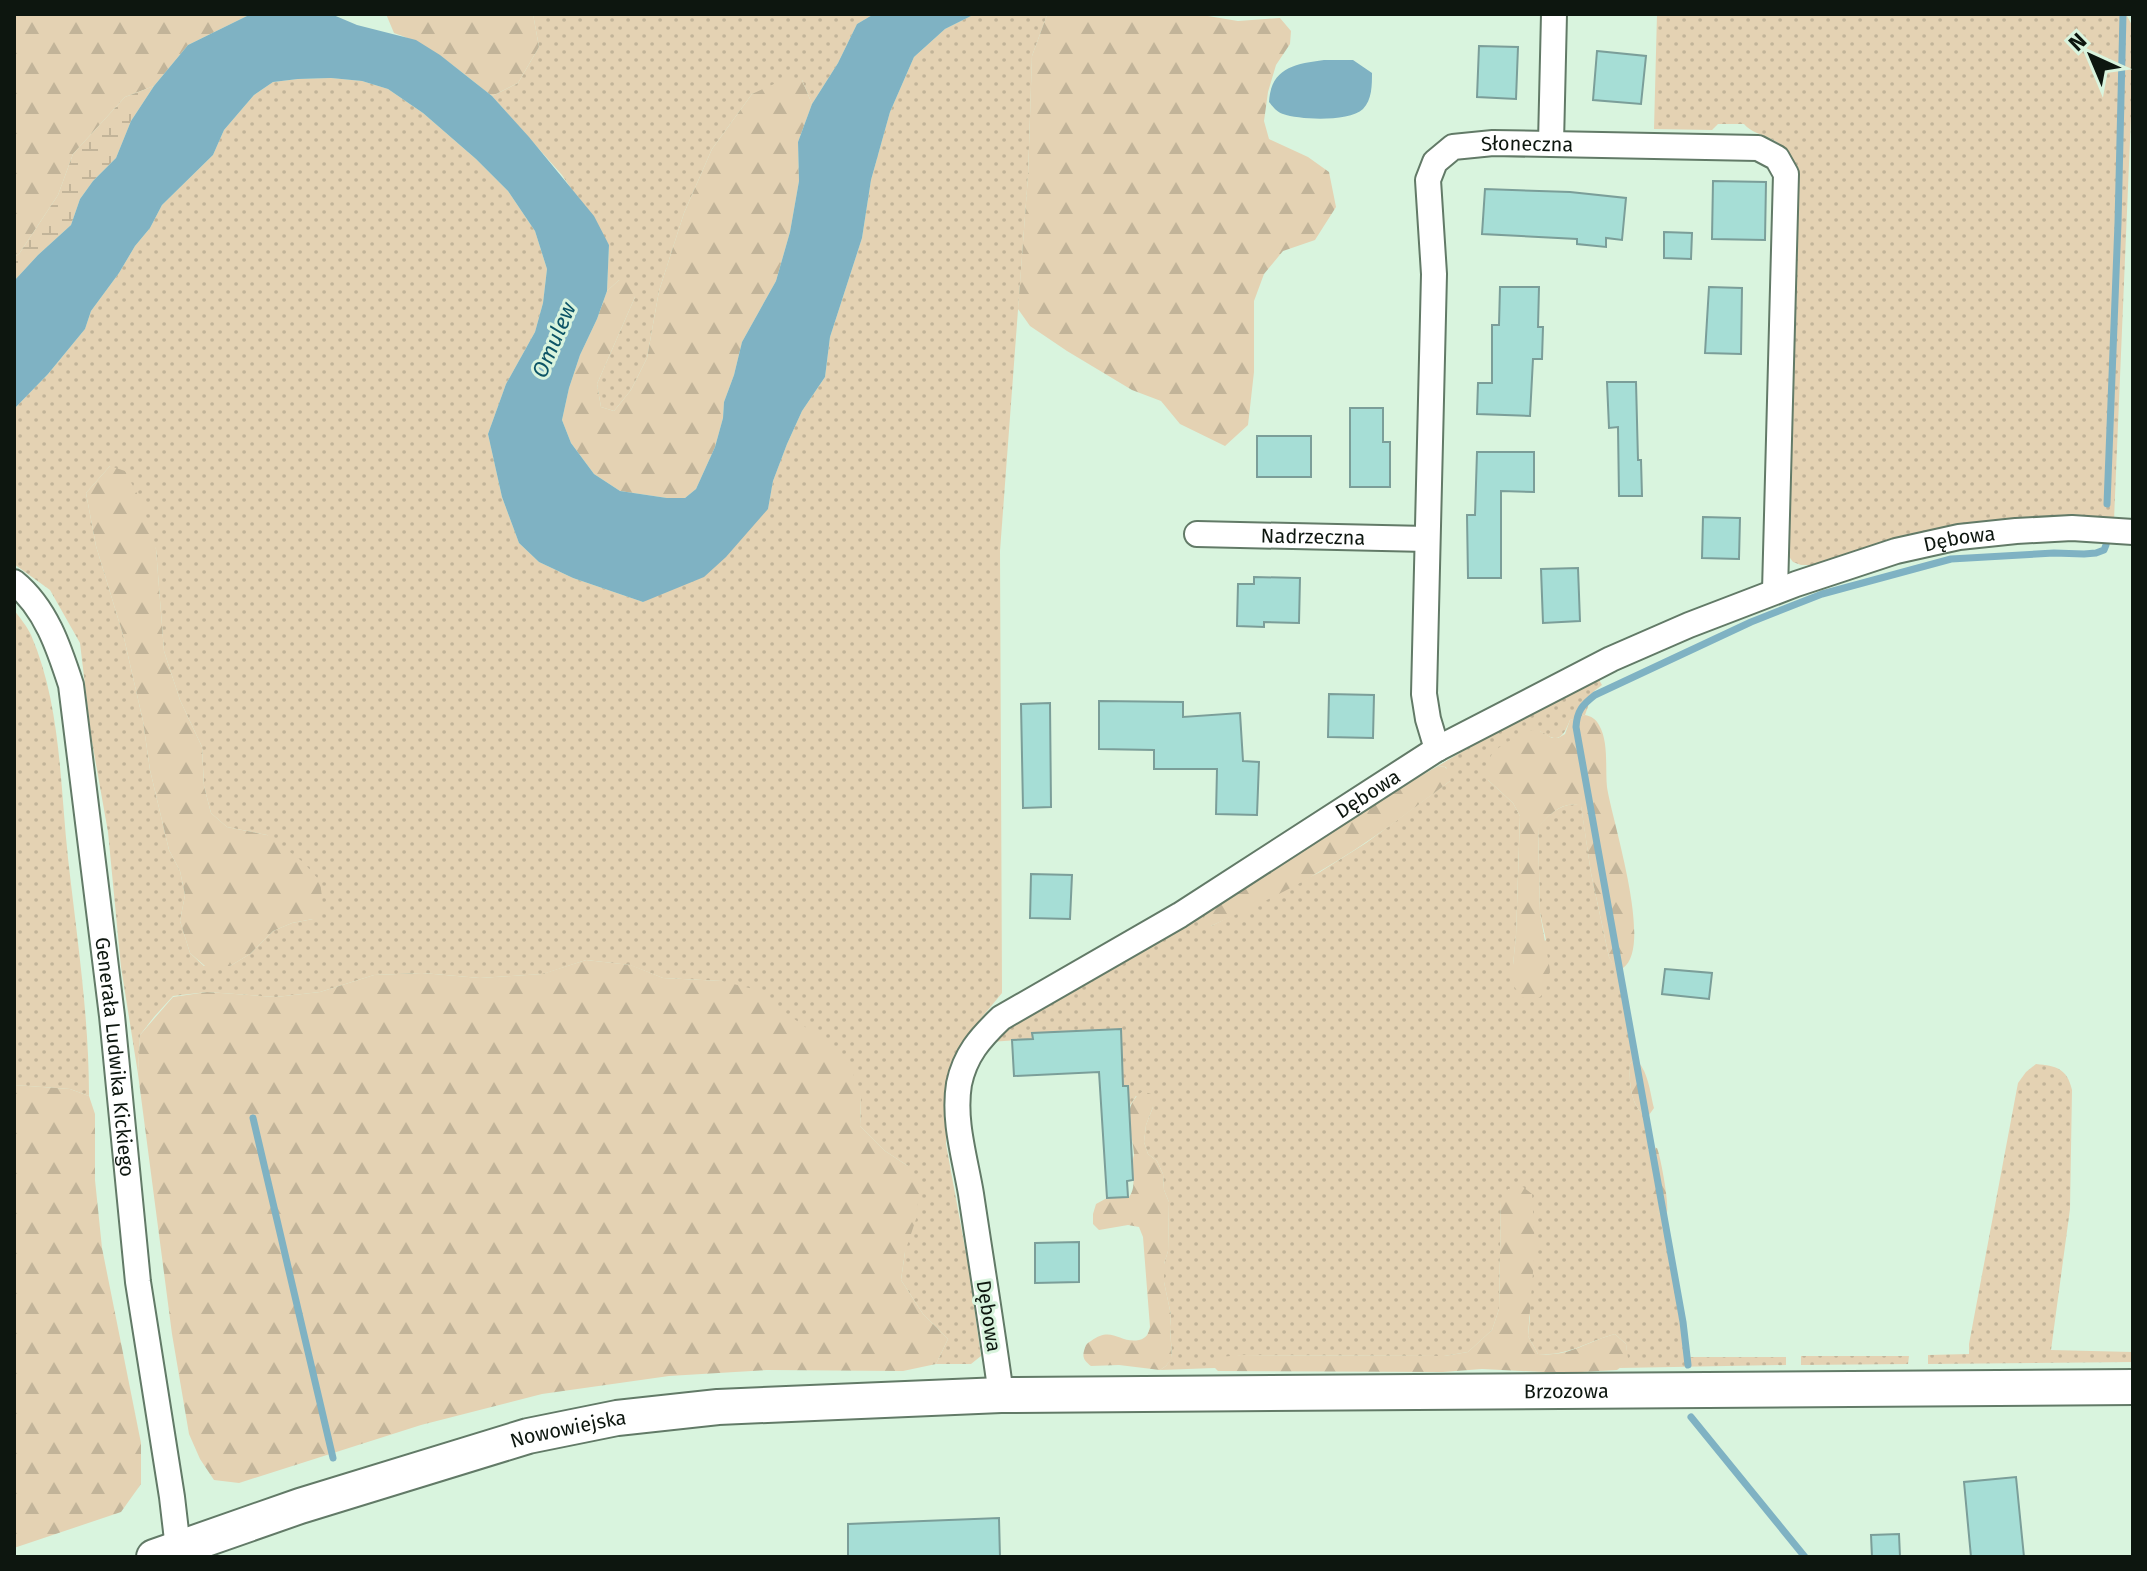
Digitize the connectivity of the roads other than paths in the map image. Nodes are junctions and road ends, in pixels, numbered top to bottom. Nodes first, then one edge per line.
1 (1554, 14) edge
2 (1551, 143) junction
3 (2133, 532) edge
4 (1197, 534) dead end
5 (1427, 539) junction
6 (14, 582) edge
7 (1775, 591) junction
8 (1437, 749) junction
9 (2133, 1387) edge
10 (1001, 1395) junction
11 (171, 1554) edge

1 - 2 street
2 - 5 street, Słoneczna
2 - 7 street, Słoneczna
3 - 7 street, Dębowa
4 - 5 street, Nadrzeczna
5 - 8 street, Słoneczna
6 - 11 street, Generała Ludwika Kickiego
7 - 8 street, Dębowa
8 - 10 street, Dębowa
9 - 10 main road, Brzozowa
10 - 11 main road, Nowowiejska

